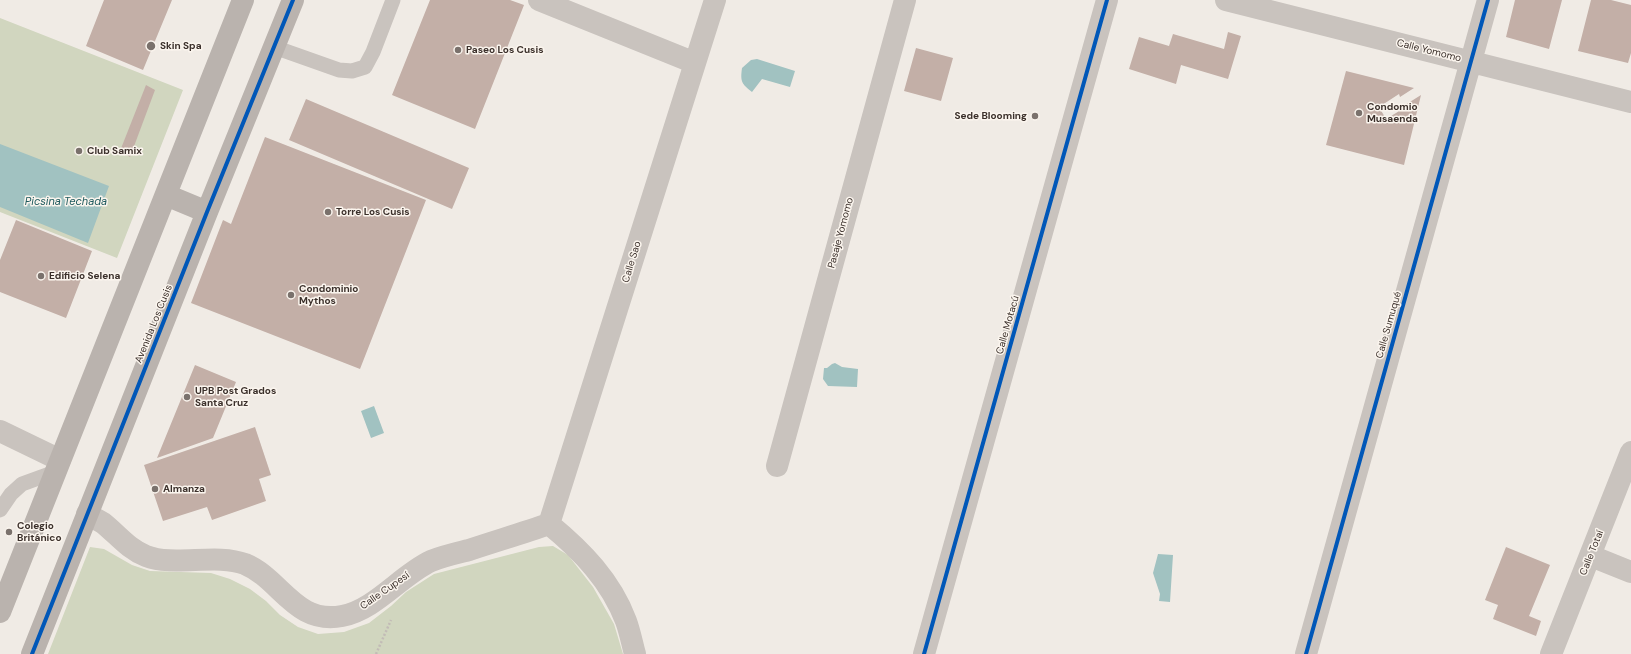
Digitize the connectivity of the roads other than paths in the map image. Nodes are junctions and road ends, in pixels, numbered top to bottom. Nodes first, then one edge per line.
1 (243, 0) edge
2 (293, 0) edge
3 (393, 0) edge
4 (539, 0) edge
5 (715, 0) edge
6 (905, 0) edge
7 (1107, 0) edge
8 (1226, 0) edge
9 (1488, 0) edge
10 (274, 47) junction
11 (1471, 62) junction
12 (695, 63) junction
13 (1631, 102) edge
14 (166, 196) junction
15 (206, 212) junction
16 (0, 431) edge
17 (1631, 452) edge
18 (58, 466) junction
19 (777, 466) dead end
20 (0, 510) edge
21 (87, 514) junction
22 (550, 524) junction
23 (1591, 556) junction
24 (1631, 572) edge
25 (0, 612) edge
26 (32, 654) edge
27 (634, 654) edge
28 (924, 654) edge
29 (1306, 654) edge
30 (1551, 654) edge

1 - 14 street
2 - 10 street, Avenida Los Cusis
3 - 10 lane
4 - 12 street
5 - 12 street, Calle Sao
6 - 19 street, Pasaje Yomomo
7 - 28 street, Calle Motacú
8 - 11 street, Calle Yomomo
9 - 11 street, Calle Sumuqué
10 - 15 street, Avenida Los Cusis
11 - 13 street, Calle Yomomo
11 - 29 street, Calle Sumuqué
12 - 22 street, Calle Sao
14 - 15 street
14 - 18 street
15 - 21 street, Avenida Los Cusis
16 - 18 street
17 - 23 street, Calle Totaí
18 - 20 lane
18 - 25 street
21 - 22 street, Calle Cupesí
21 - 26 street, Avenida Los Cusis
22 - 27 street
23 - 24 street
23 - 30 street, Calle Totaí

